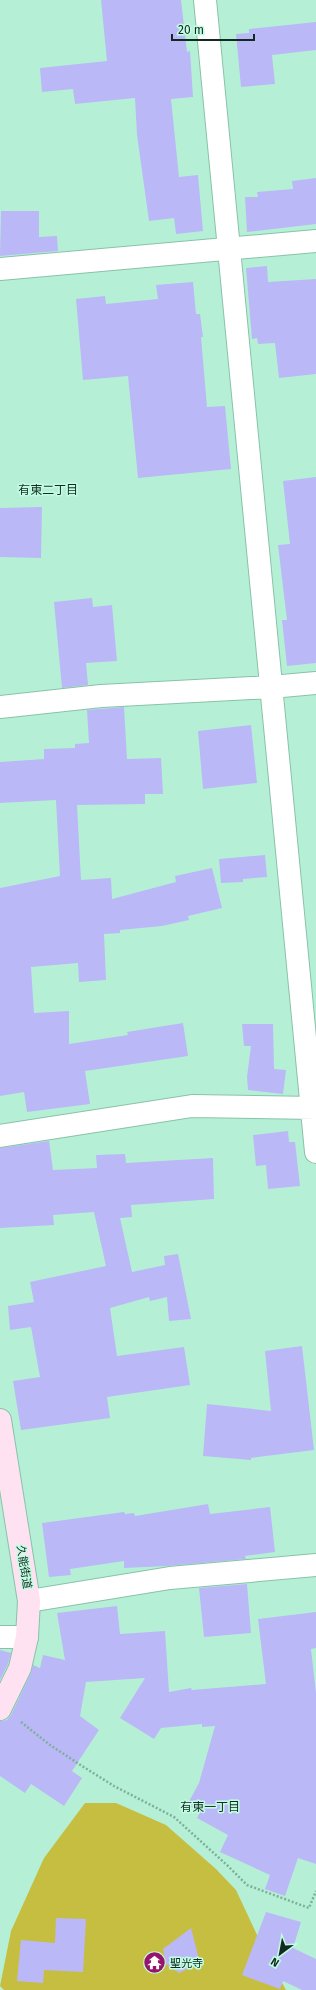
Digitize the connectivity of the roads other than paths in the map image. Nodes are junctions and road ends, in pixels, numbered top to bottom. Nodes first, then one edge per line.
1 (205, 0) edge
2 (316, 241) edge
3 (230, 249) junction
4 (0, 269) edge
5 (316, 683) edge
6 (271, 688) junction
7 (0, 707) edge
8 (314, 1109) edge
9 (0, 1136) edge
10 (316, 1152) edge
11 (0, 1420) edge
12 (316, 1565) edge
13 (29, 1601) junction
14 (0, 1637) edge
15 (27, 1637) junction
16 (1, 1708) edge

1 - 3 street
2 - 3 street
3 - 4 street
3 - 6 street
5 - 6 street
6 - 7 street
6 - 8 street
8 - 9 street
8 - 10 street
11 - 13 main road, 久能街道
12 - 13 street
13 - 15 main road, 久能街道
14 - 15 street
15 - 16 main road, 久能街道

